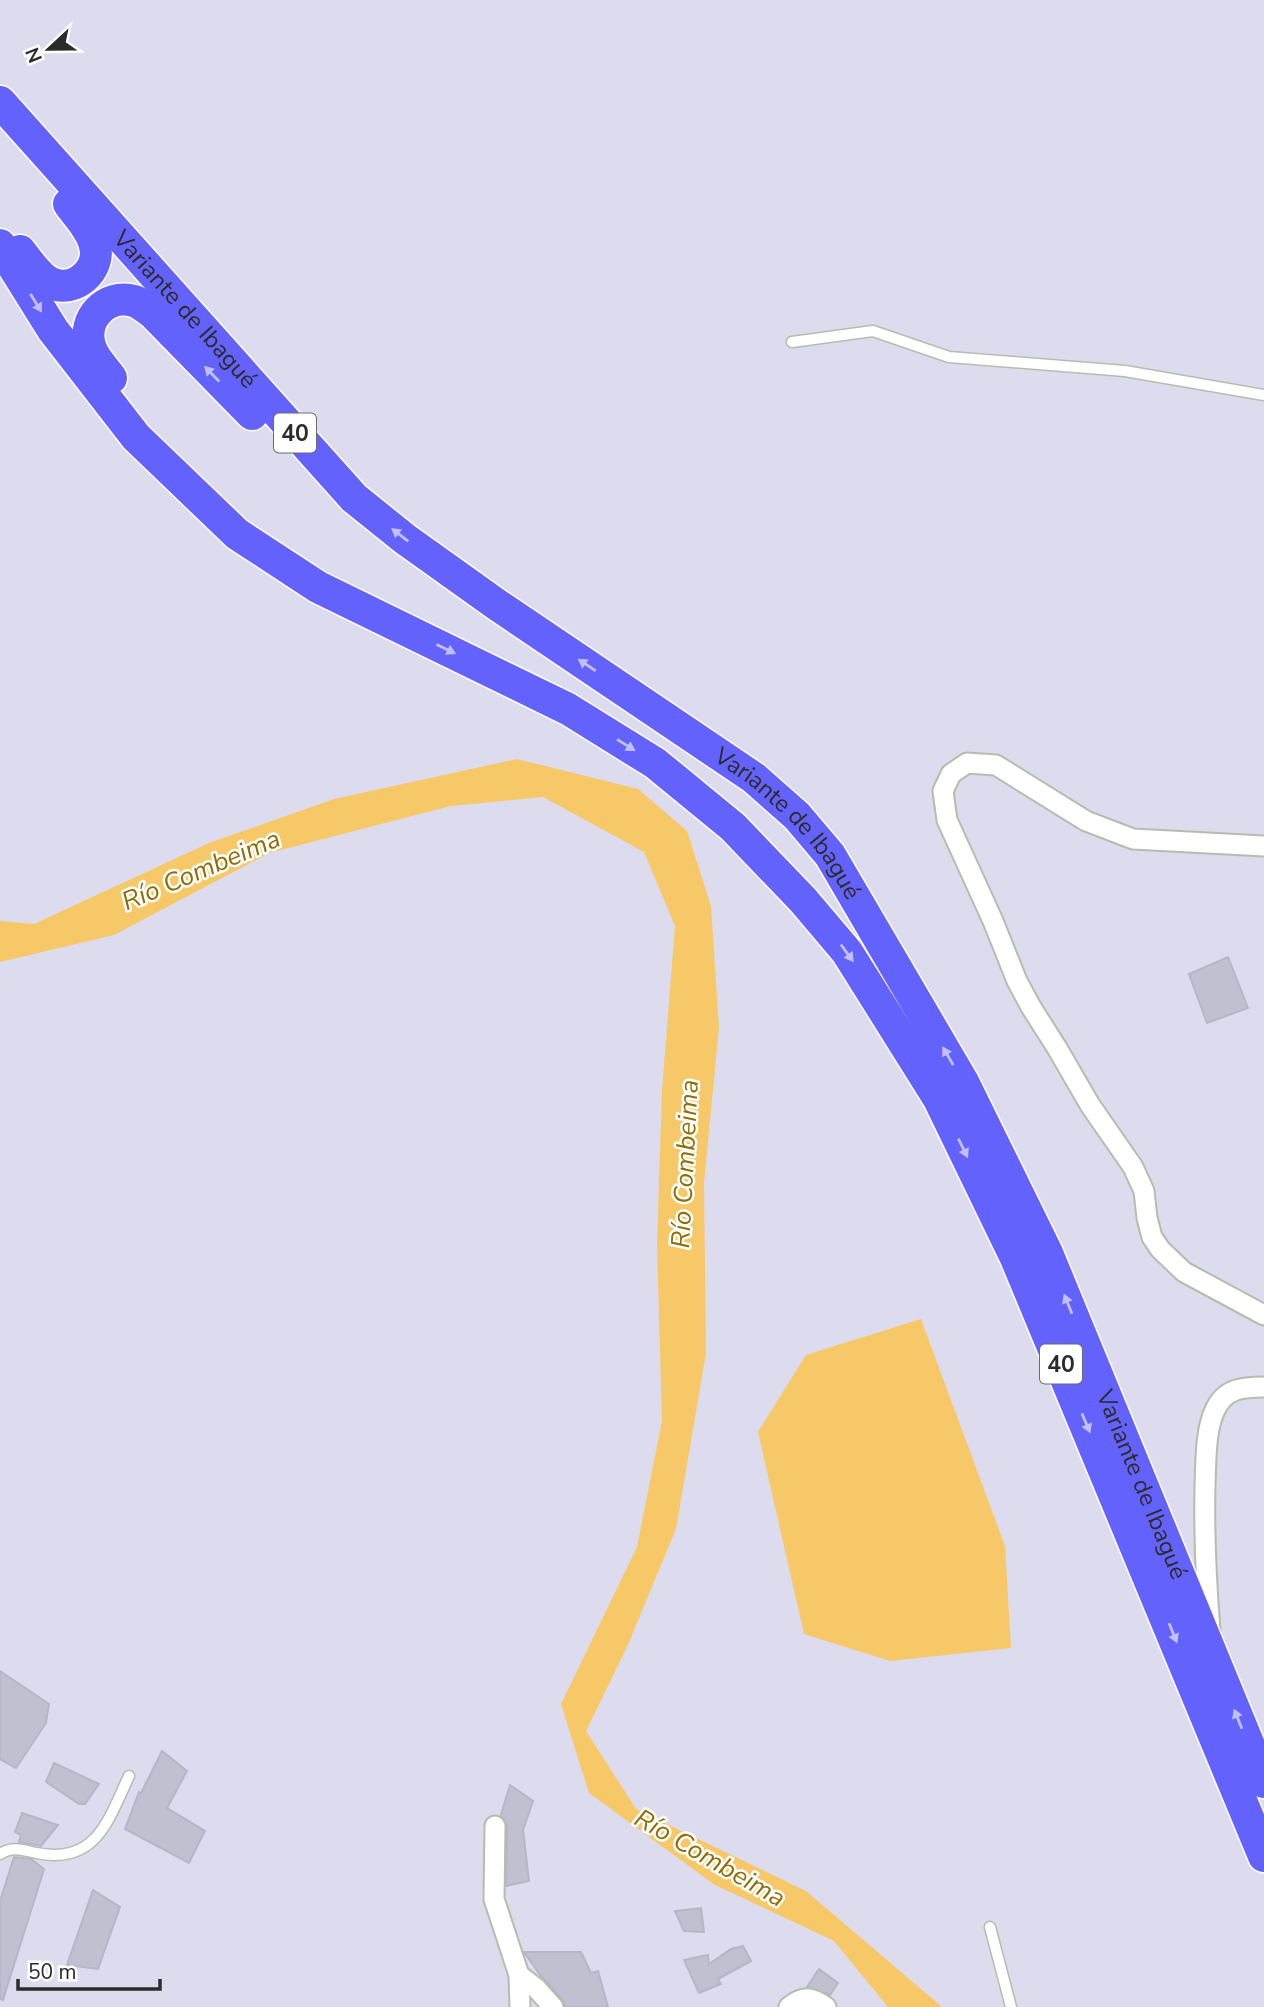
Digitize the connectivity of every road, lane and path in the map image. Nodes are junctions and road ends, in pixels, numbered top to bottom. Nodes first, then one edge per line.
1 (0, 103) edge
2 (0, 225) edge
3 (0, 245) edge
4 (793, 342) dead end
5 (1264, 395) edge
6 (354, 498) junction
7 (408, 630) junction
8 (1264, 846) edge
9 (1264, 1315) edge
10 (1264, 1387) edge
11 (1211, 1652) junction
12 (129, 1776) dead end
13 (1264, 1782) edge
14 (495, 1826) dead end
15 (0, 1854) edge
16 (1264, 1856) edge
17 (989, 1927) dead end
18 (519, 1975) junction
19 (520, 2007) edge
20 (554, 2007) edge
21 (789, 2007) edge
22 (826, 2007) edge
23 (1012, 2007) edge

1 - 2 highway
1 - 6 highway, Variante de Ibagué / 40
3 -> 7 highway, Variante de Ibagué / 40
4 - 5 lane
6 -> 7 highway
11 -> 6 highway, Variante de Ibagué / 40
7 -> 16 highway, Variante de Ibagué / 40
8 - 9 street
10 - 11 street
13 -> 11 highway, Variante de Ibagué / 40
12 - 15 lane
14 - 18 street
17 - 23 lane
18 - 19 street
18 - 20 street
21 - 22 street

